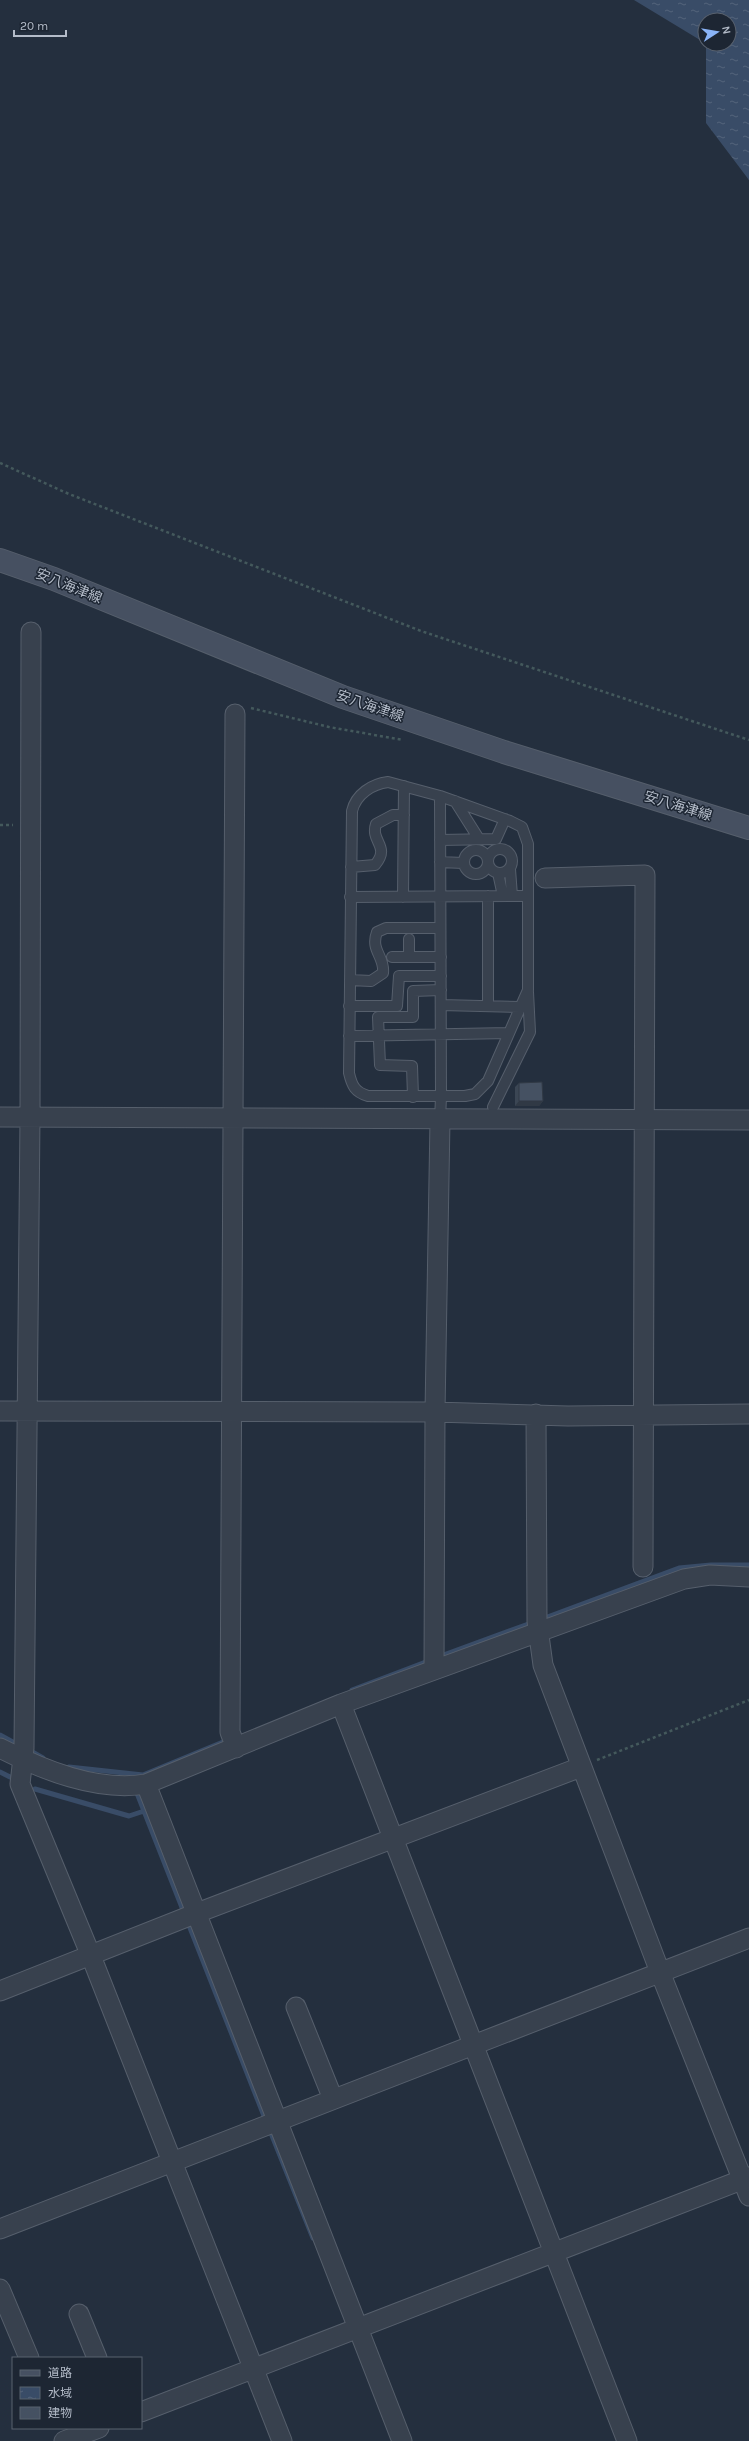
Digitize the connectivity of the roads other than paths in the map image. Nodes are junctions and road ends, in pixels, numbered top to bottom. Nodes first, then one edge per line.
1 (0, 560) edge
2 (31, 632) dead end
3 (235, 714) road end
4 (404, 786) junction
5 (440, 796) junction
6 (455, 801) junction
7 (404, 815) junction
8 (505, 819) junction
9 (749, 828) edge
10 (478, 839) junction
11 (440, 840) junction
12 (488, 861) junction
13 (440, 862) junction
14 (463, 863) junction
15 (351, 867) junction
16 (510, 869) junction
17 (498, 873) junction
18 (545, 878) dead end
19 (403, 896) junction
20 (440, 896) junction
21 (488, 896) junction
22 (507, 896) junction
23 (527, 896) junction
24 (350, 897) junction
25 (440, 928) junction
26 (409, 939) dead end
27 (392, 957) dead end
28 (409, 957) junction
29 (441, 957) junction
30 (441, 976) junction
31 (350, 980) junction
32 (441, 990) junction
33 (528, 990) junction
34 (441, 1005) junction
35 (349, 1006) junction
36 (488, 1006) junction
37 (520, 1007) junction
38 (509, 1033) junction
39 (441, 1034) junction
40 (379, 1035) junction
41 (349, 1036) junction
42 (413, 1096) junction
43 (441, 1097) junction
44 (493, 1107) dead end
45 (0, 1117) edge
46 (30, 1117) junction
47 (233, 1119) junction
48 (440, 1120) junction
49 (644, 1120) junction
50 (749, 1120) edge
51 (0, 1411) edge
52 (28, 1411) junction
53 (434, 1412) junction
54 (233, 1413) junction
55 (536, 1414) junction
56 (749, 1414) edge
57 (644, 1415) junction
58 (643, 1567) dead end
59 (749, 1577) edge
60 (537, 1631) junction
61 (434, 1669) junction
62 (341, 1704) junction
63 (0, 1748) edge
64 (236, 1748) junction
65 (23, 1760) junction
66 (581, 1767) junction
67 (146, 1784) junction
68 (393, 1838) junction
69 (196, 1913) junction
70 (749, 1938) edge
71 (91, 1956) junction
72 (660, 1972) junction
73 (0, 1991) edge
74 (296, 2007) dead end
75 (473, 2046) junction
76 (333, 2099) junction
77 (271, 2123) junction
78 (173, 2163) junction
79 (747, 2184) edge
80 (0, 2229) edge
81 (553, 2252) junction
82 (0, 2289) edge
83 (79, 2314) dead end
84 (352, 2330) junction
85 (29, 2357) edge
86 (97, 2357) edge
87 (254, 2370) junction
88 (142, 2412) edge
89 (58, 2429) edge
90 (96, 2429) edge
91 (64, 2441) edge
92 (282, 2441) edge
93 (402, 2441) edge
94 (627, 2441) edge

1 - 9 main road, 安八海津線
2 - 46 street
3 - 47 street
4 - 5 lane
4 - 7 lane
4 - 15 lane
5 - 6 lane
5 - 11 lane
6 - 8 lane
6 - 10 lane
7 - 15 lane
7 - 19 lane
8 - 10 lane
8 - 23 lane
10 - 11 lane
11 - 13 lane
12 - 14 lane
12 - 14 lane
12 - 16 lane
12 - 17 lane
13 - 14 lane
13 - 20 lane
15 - 24 lane
16 - 17 lane
16 - 22 lane
17 - 22 lane
18 - 49 street
19 - 20 lane
19 - 24 lane
20 - 21 lane
20 - 25 lane
21 - 22 lane
21 - 36 lane
22 - 23 lane
23 - 33 lane
24 - 31 lane
25 - 29 lane
25 - 31 lane
26 - 28 lane
27 - 28 lane
28 - 29 lane
29 - 30 lane
30 - 32 lane
30 - 35 lane
31 - 35 lane
32 - 34 lane
32 - 40 lane
33 - 37 lane
33 - 44 lane
34 - 36 lane
34 - 39 lane
35 - 41 lane
36 - 37 lane
37 - 38 lane
38 - 39 lane
38 - 43 lane
39 - 40 lane
39 - 43 lane
40 - 41 lane
40 - 42 lane
41 - 42 lane
42 - 43 lane
43 - 48 lane
45 - 46 street
46 - 47 street
46 - 52 street
47 - 48 street
47 - 54 street
48 - 49 street
48 - 53 street
49 - 50 street
49 - 57 street
51 - 52 street
52 - 54 street
52 - 65 street
53 - 54 street
53 - 55 street
53 - 61 street
54 - 64 street
55 - 57 street
55 - 60 street
56 - 57 street
57 - 58 street
59 - 60 street
60 - 61 street
60 - 66 street
61 - 62 street
62 - 64 street
62 - 68 street
63 - 65 street
64 - 67 street
65 - 67 street
65 - 71 street
66 - 68 street
66 - 72 street
67 - 69 street
68 - 69 street
68 - 75 street
69 - 71 street
69 - 77 street
70 - 72 street
71 - 73 street
71 - 78 street
72 - 75 street
72 - 79 street
74 - 76 street
75 - 76 street
75 - 81 street
76 - 77 street
77 - 78 street
77 - 84 street
78 - 80 street
78 - 87 street
79 - 81 street
81 - 84 street
81 - 94 street
82 - 85 street
83 - 86 street
84 - 87 street
84 - 93 street
87 - 88 street
87 - 92 street
89 - 91 street
90 - 91 street

